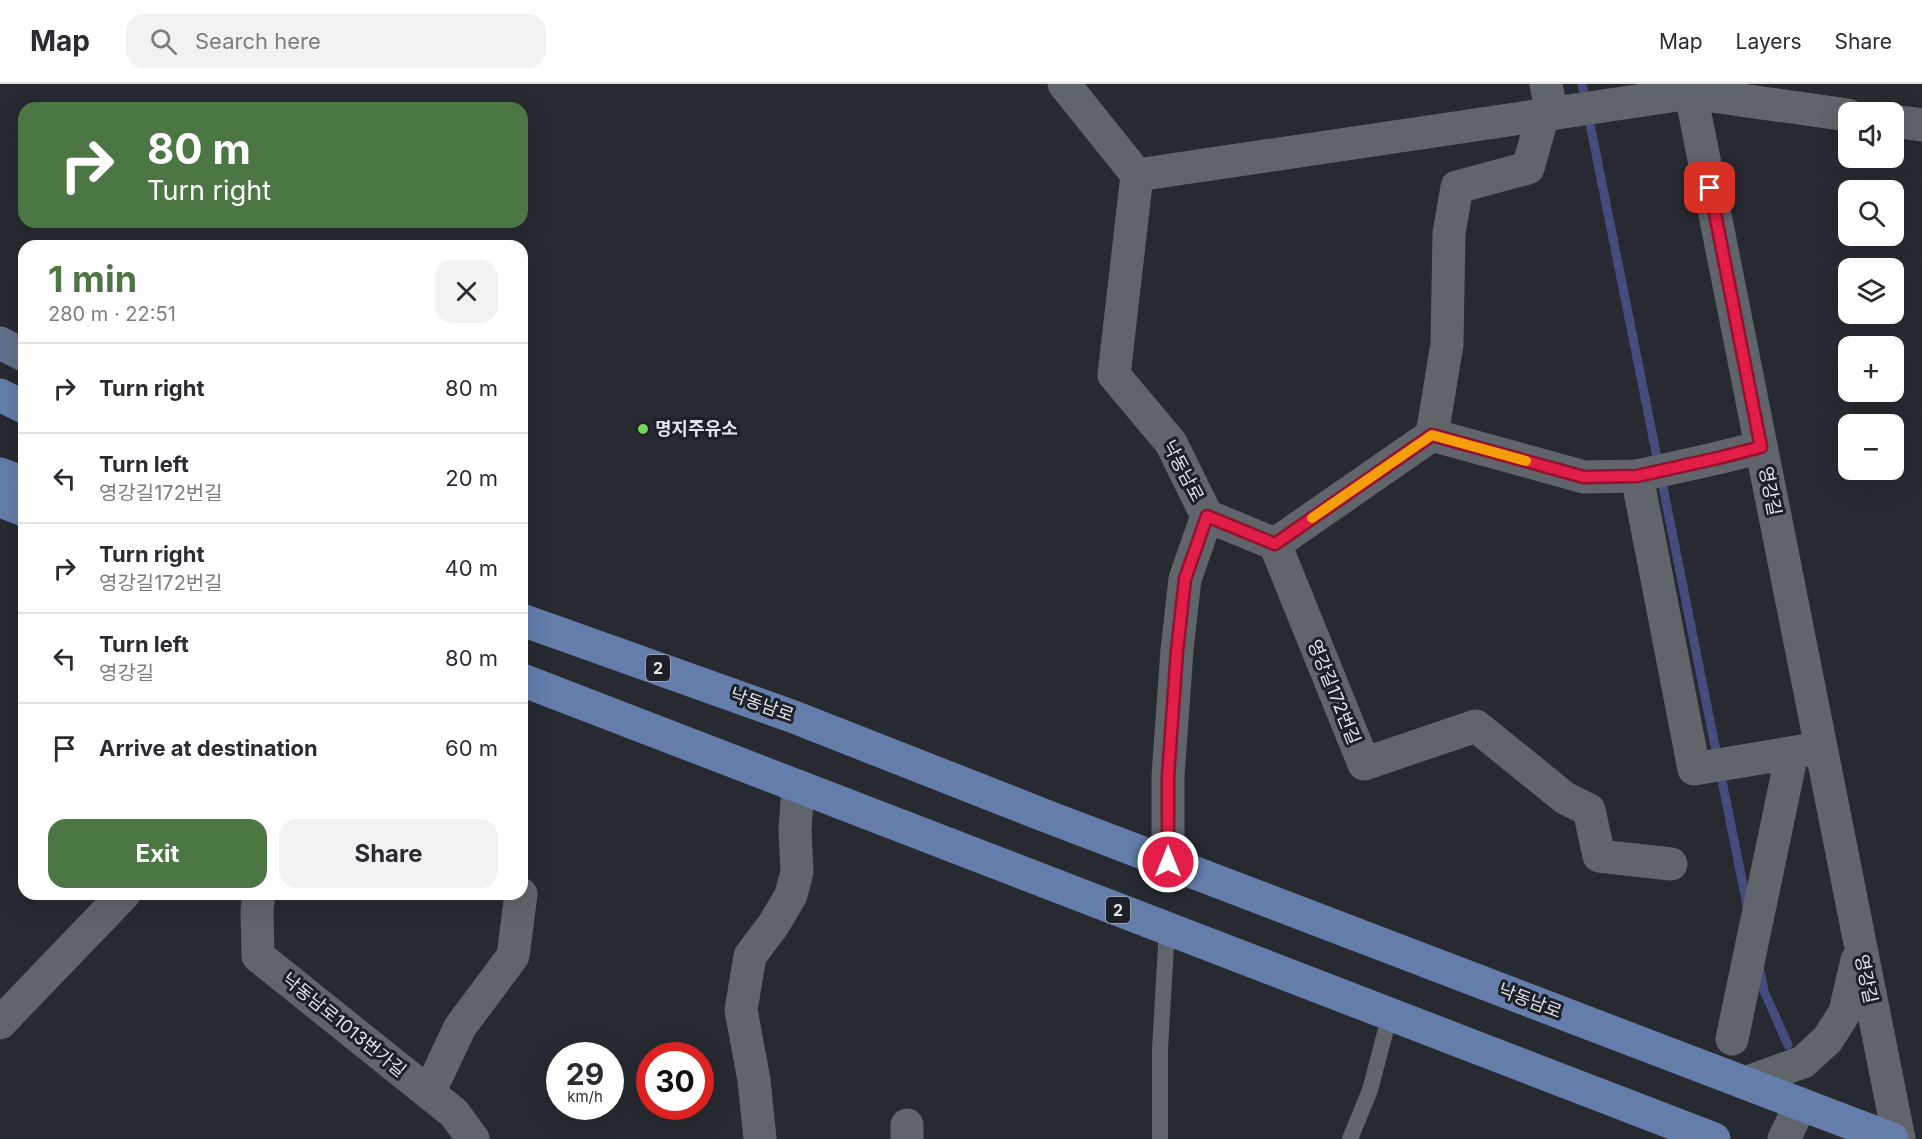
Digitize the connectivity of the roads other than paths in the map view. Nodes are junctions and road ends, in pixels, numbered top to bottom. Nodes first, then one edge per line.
1 (1064, 84) edge
2 (1690, 89) edge
3 (1547, 104) edge
4 (1838, 113) edge
5 (1904, 123) edge
6 (1922, 125) edge
7 (1137, 175) junction
8 (0, 343) edge
9 (18, 353) edge
10 (0, 395) edge
11 (18, 404) edge
12 (1432, 435) junction
13 (1761, 447) junction
14 (0, 474) edge
15 (1637, 476) junction
16 (18, 481) edge
17 (0, 501) edge
18 (18, 508) edge
19 (1207, 516) junction
20 (1275, 544) junction
21 (528, 622) edge
22 (528, 682) edge
23 (1806, 750) junction
24 (798, 787) junction
25 (1168, 862) junction
26 (1671, 864) dead end
27 (118, 900) edge
28 (258, 900) edge
29 (520, 900) edge
30 (1167, 929) junction
31 (1859, 949) junction
32 (1390, 1014) junction
33 (0, 1023) edge
34 (1732, 1039) dead end
35 (1745, 1083) junction
36 (429, 1093) junction
37 (1801, 1104) junction
38 (473, 1139) edge
39 (760, 1139) edge
40 (1160, 1139) edge
41 (1350, 1139) edge
42 (1713, 1139) edge
43 (1784, 1139) edge
44 (1892, 1139) edge
45 (1899, 1139) edge

1 - 7 street
2 - 3 street
2 - 4 street
2 - 13 street, 영강길
3 - 7 street
3 - 12 street
5 - 6 street
7 - 19 street, 낙동남로
8 - 9 main road
10 - 11 main road
12 - 15 street
12 - 20 street
13 - 15 street
13 - 23 street, 영강길
14 - 16 main road
15 - 23 street
17 - 18 main road
19 - 20 street
19 - 25 street, 낙동남로
20 - 26 street, 영강길172번길
21 - 25 main road, 낙동남로 / 2
22 - 24 main road, 2
23 - 31 street, 영강길
23 - 34 street
24 - 30 main road, 2
24 - 39 street
25 - 35 main road, 낙동남로 / 2
27 - 33 street
28 - 36 street, 낙동남로1013번가길
29 - 36 street
30 - 32 main road, 2
30 - 40 lane
31 - 35 street
31 - 45 street, 영강길
32 - 41 lane
32 - 42 main road, 2
35 - 37 main road, 낙동남로 / 2
36 - 38 street, 낙동남로1013번가길
37 - 43 street
37 - 44 main road, 낙동남로 / 2

